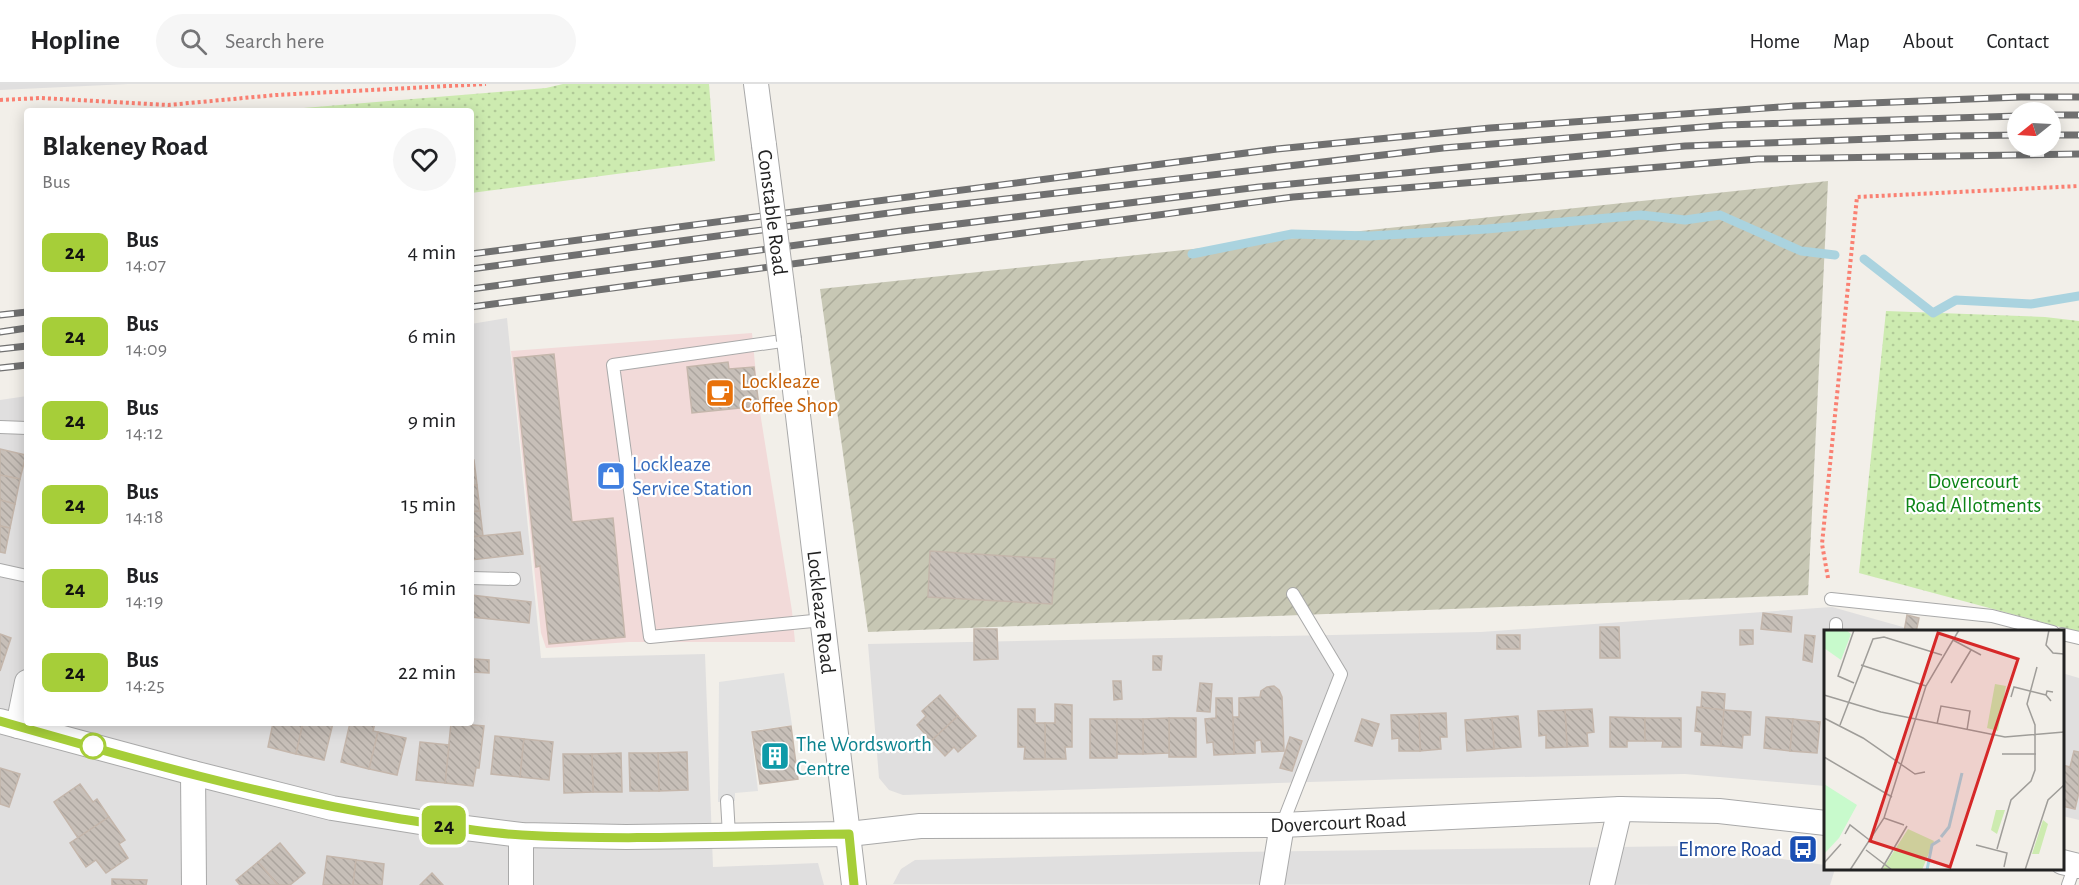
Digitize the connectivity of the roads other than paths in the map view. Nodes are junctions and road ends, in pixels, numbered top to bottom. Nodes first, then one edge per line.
1 (756, 84) edge
2 (789, 340) junction
3 (0, 427) edge
4 (24, 428) edge
5 (0, 570) edge
6 (24, 575) edge
7 (474, 578) edge
8 (514, 579) dead end
9 (1293, 594) dead end
10 (1831, 599) road end
11 (823, 620) junction
12 (2045, 630) edge
13 (2064, 634) edge
14 (2079, 638) edge
15 (24, 688) edge
16 (9, 724) edge
17 (193, 773) junction
18 (727, 801) dead end
19 (1620, 809) junction
20 (1824, 823) edge
21 (1282, 825) junction
22 (849, 834) junction
23 (521, 835) junction
24 (729, 835) junction
25 (194, 885) edge
26 (520, 885) edge
27 (854, 885) edge
28 (1272, 885) edge
29 (1602, 885) edge

1 - 2 street, Constable Road, bridge
2 - 11 street, Lockleaze Road
2 - 11 lane
3 - 4 lane
5 - 6 lane
7 - 8 lane
9 - 21 lane
10 - 12 lane
11 - 22 street, Lockleaze Road
13 - 14 lane
15 - 16 street
16 - 17 street, Dovercourt Road
17 - 23 street, Dovercourt Road
17 - 25 street
18 - 24 lane
19 - 20 street, Dovercourt Road
19 - 21 street, Dovercourt Road
19 - 29 street
21 - 22 street, Dovercourt Road
21 - 28 street
22 - 24 street, Dovercourt Road
22 - 27 street, Lockleaze Road
23 - 24 street, Dovercourt Road
23 - 26 street

